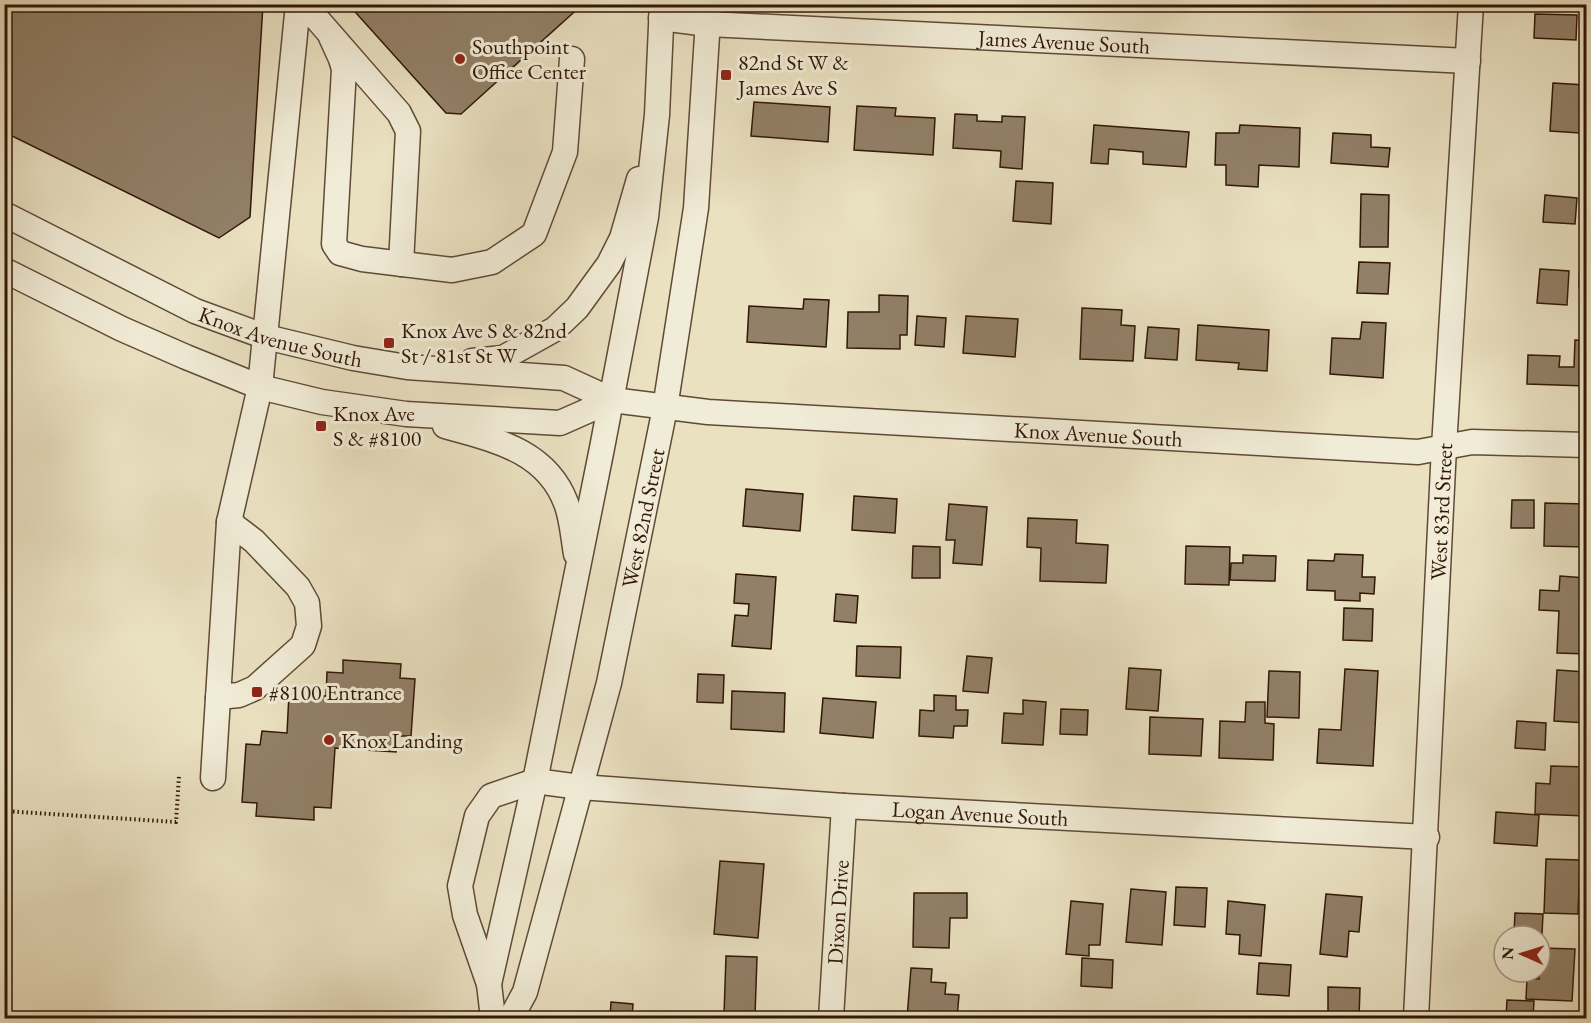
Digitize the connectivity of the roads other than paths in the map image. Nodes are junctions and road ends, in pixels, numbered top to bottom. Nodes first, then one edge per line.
1 (298, 4) edge
2 (304, 4) edge
3 (1471, 4) edge
4 (662, 11) edge
5 (708, 14) edge
6 (331, 37) junction
7 (572, 59) dead end
8 (1468, 61) junction
9 (657, 115) junction
10 (4, 214) edge
11 (401, 264) junction
12 (4, 270) edge
13 (266, 336) junction
14 (407, 367) junction
15 (260, 387) junction
16 (612, 400) junction
17 (665, 408) junction
18 (406, 414) junction
19 (1587, 446) edge
20 (1444, 447) junction
21 (229, 522) junction
22 (579, 565) junction
23 (218, 697) junction
24 (213, 778) dead end
25 (535, 781) junction
26 (580, 788) junction
27 (844, 806) junction
28 (1426, 837) junction
29 (489, 984) junction
30 (493, 1018) edge
31 (511, 1018) edge
32 (831, 1018) edge
33 (1416, 1018) edge

1 - 13 street
2 - 6 street
3 - 8 street, West 83rd Street
4 - 5 street, James Avenue South
4 - 9 street
5 - 8 street, James Avenue South
5 - 17 street, West 82nd Street
6 - 11 street
6 - 11 street
7 - 11 street
8 - 20 street, West 83rd Street
9 - 14 street
9 - 16 street
10 - 13 street, Knox Avenue South
12 - 15 street, Knox Avenue South
13 - 14 street, Knox Avenue South
13 - 15 street
14 - 16 street, Knox Avenue South
15 - 18 street, Knox Avenue South
15 - 21 street
16 - 17 street, Knox Avenue South
16 - 18 street, Knox Avenue South
16 - 22 street
17 - 20 street, Knox Avenue South
17 - 26 street, West 82nd Street
18 - 22 street
19 - 20 street, Knox Avenue South
20 - 28 street, West 83rd Street
21 - 23 street
21 - 23 street
22 - 25 street
23 - 24 street
25 - 26 street, Logan Avenue South
25 - 29 street
25 - 29 street
26 - 27 street, Logan Avenue South
26 - 31 street, West 82nd Street
27 - 28 street, Logan Avenue South
27 - 32 street, Dixon Drive
28 - 33 street, West 83rd Street
29 - 30 street

